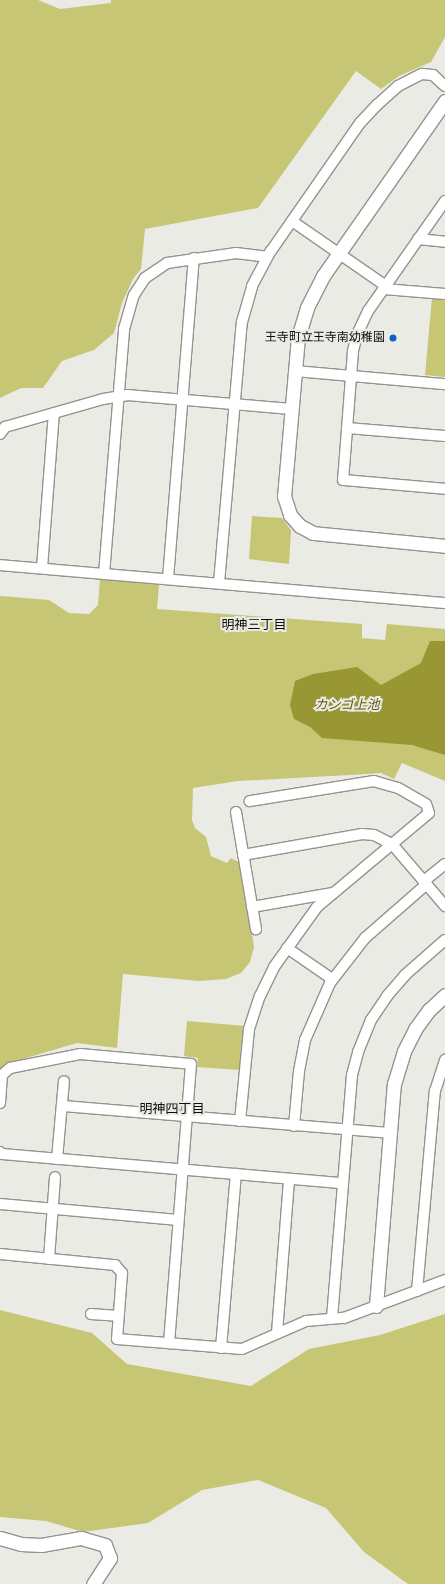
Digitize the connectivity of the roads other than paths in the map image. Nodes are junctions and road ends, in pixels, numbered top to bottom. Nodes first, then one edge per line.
1 (445, 86) edge
2 (445, 101) edge
3 (445, 200) edge
4 (292, 221) junction
5 (418, 239) junction
6 (445, 242) edge
7 (339, 253) junction
8 (267, 257) junction
9 (194, 258) junction
10 (385, 287) junction
11 (445, 294) edge
12 (294, 371) junction
13 (351, 376) junction
14 (445, 384) edge
15 (118, 396) junction
16 (182, 400) junction
17 (235, 404) junction
18 (291, 409) junction
19 (54, 413) junction
20 (347, 428) junction
21 (0, 434) edge
22 (445, 436) edge
23 (445, 489) edge
24 (445, 546) edge
25 (0, 565) edge
26 (42, 568) junction
27 (104, 574) junction
28 (168, 579) junction
29 (220, 584) junction
30 (445, 603) edge
31 (250, 800) dead end
32 (236, 812) dead end
33 (392, 844) junction
34 (244, 856) junction
35 (445, 864) edge
36 (426, 883) junction
37 (333, 893) junction
38 (445, 906) edge
39 (252, 907) junction
40 (256, 929) dead end
41 (445, 940) edge
42 (286, 948) junction
43 (332, 979) junction
44 (445, 995) edge
45 (445, 1060) edge
46 (64, 1081) dead end
47 (0, 1103) edge
48 (62, 1106) junction
49 (187, 1116) junction
50 (240, 1121) junction
51 (294, 1126) junction
52 (348, 1130) junction
53 (390, 1133) junction
54 (0, 1152) edge
55 (57, 1159) junction
56 (182, 1170) junction
57 (236, 1174) junction
58 (55, 1177) dead end
59 (289, 1179) junction
60 (343, 1183) junction
61 (0, 1204) edge
62 (53, 1209) junction
63 (178, 1220) junction
64 (0, 1254) edge
65 (50, 1259) junction
66 (445, 1280) edge
67 (417, 1291) junction
68 (376, 1306) junction
69 (91, 1314) dead end
70 (118, 1316) junction
71 (332, 1318) junction
72 (277, 1333) junction
73 (169, 1343) junction
74 (221, 1348) junction
75 (0, 1538) edge
76 (93, 1584) edge

1 - 4 street
2 - 7 street
3 - 5 street
4 - 7 street
4 - 8 street
5 - 6 street
5 - 10 street
7 - 10 street
7 - 12 street
8 - 9 street
8 - 17 street
9 - 15 street
9 - 16 street
10 - 11 street
10 - 13 street
12 - 13 street
12 - 18 street
13 - 14 street
13 - 20 street
15 - 16 street
15 - 19 street
15 - 27 street
16 - 17 street
16 - 28 street
17 - 18 street
17 - 29 street
18 - 24 street
19 - 21 street
19 - 26 street
20 - 22 street
20 - 23 street
25 - 26 street
26 - 27 street
27 - 28 street
28 - 29 street
29 - 30 street
31 - 33 street
32 - 34 street
33 - 34 street
33 - 36 street
33 - 37 street
34 - 39 street
35 - 36 street
36 - 38 street
36 - 43 street
37 - 39 street
37 - 42 street
39 - 40 street
41 - 52 street
42 - 43 street
42 - 50 street
43 - 51 street
44 - 53 street
45 - 67 street
46 - 48 street
47 - 49 street
48 - 49 street
48 - 55 street
49 - 50 street
49 - 56 street
50 - 51 street
51 - 52 street
52 - 53 street
52 - 60 street
53 - 68 street
54 - 55 street
55 - 56 street
56 - 57 street
56 - 63 street
57 - 59 street
57 - 74 street
58 - 62 street
59 - 60 street
59 - 72 street
60 - 71 street
61 - 62 street
62 - 63 street
62 - 65 street
63 - 73 street
64 - 65 street
65 - 70 street
66 - 67 street
67 - 68 street
68 - 71 street
69 - 70 street
70 - 73 street
71 - 72 street
72 - 74 street
73 - 74 street
75 - 76 street

